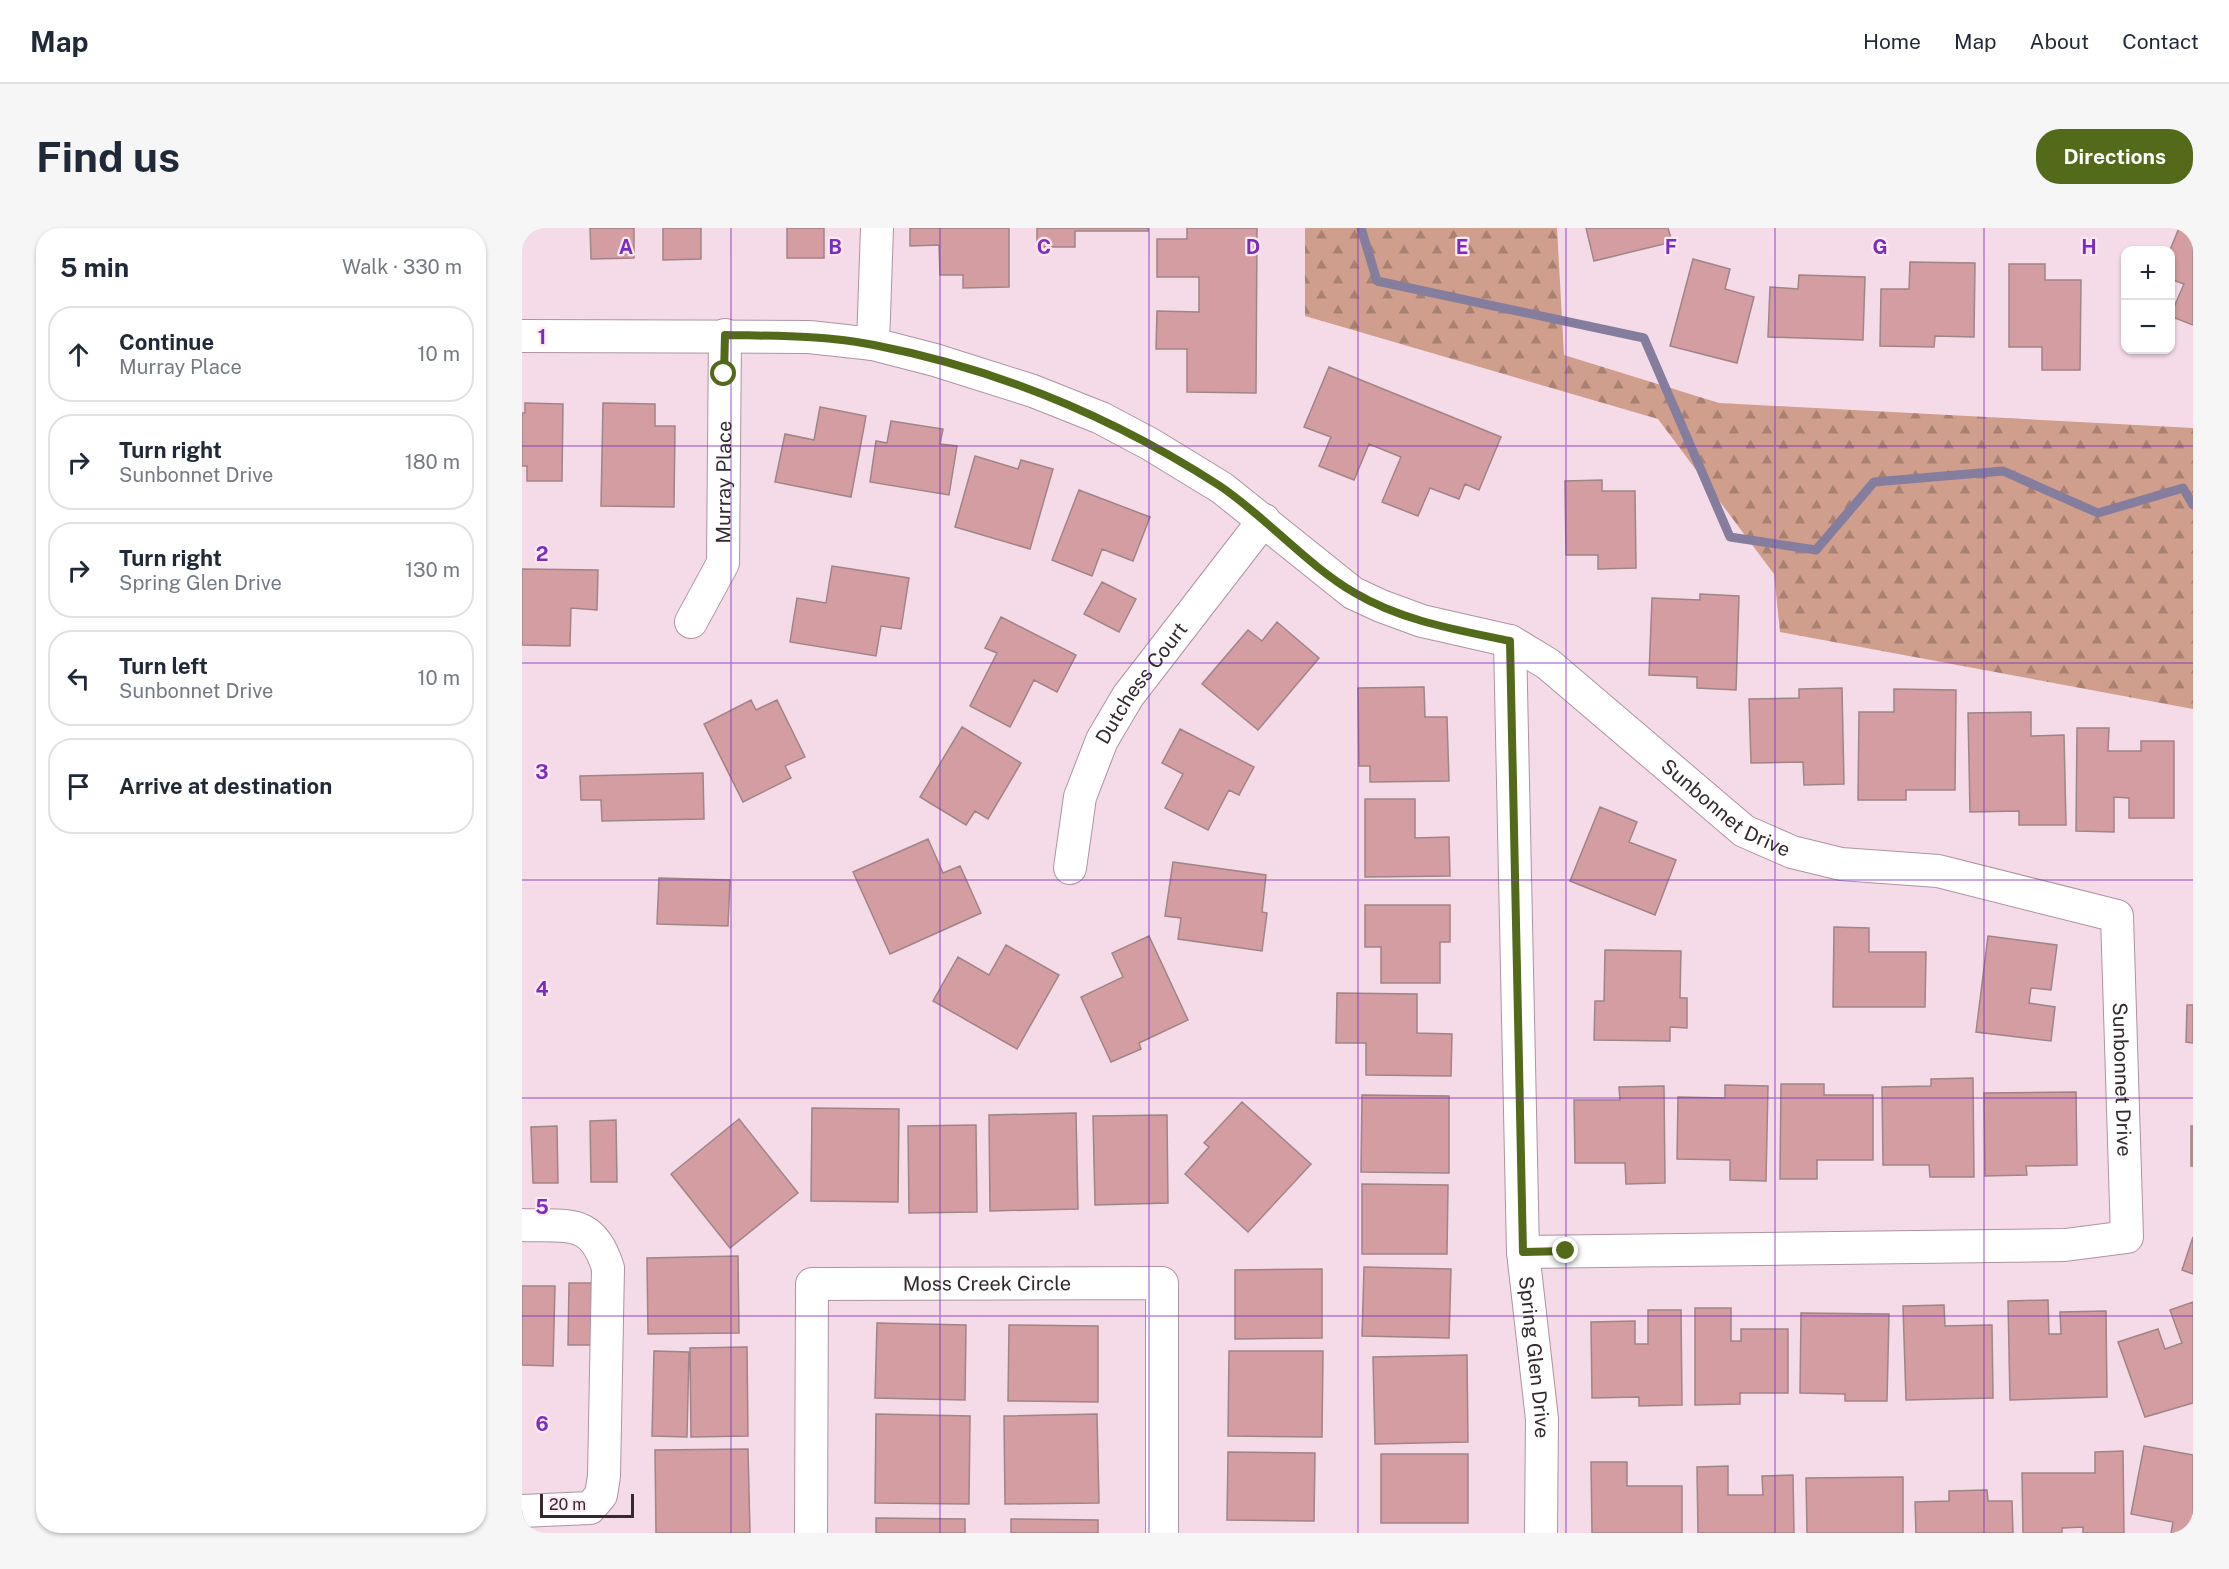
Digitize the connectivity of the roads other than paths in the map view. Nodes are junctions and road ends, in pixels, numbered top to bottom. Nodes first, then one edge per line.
1 (877, 228) edge
2 (725, 335) junction
3 (522, 336) edge
4 (873, 345) junction
5 (1264, 520) junction
6 (691, 622) dead end
7 (1510, 641) junction
8 (1070, 868) dead end
9 (522, 1225) edge
10 (1523, 1252) junction
11 (522, 1511) edge
12 (811, 1533) edge
13 (1162, 1533) edge
14 (1541, 1533) edge

1 - 4 street
2 - 3 street, Sunbonnet Drive
2 - 4 street, Sunbonnet Drive
2 - 6 street, Murray Place
4 - 5 street, Sunbonnet Drive
5 - 7 street, Sunbonnet Drive
5 - 8 street, Dutchess Court
7 - 10 street, Spring Glen Drive
7 - 10 street, Sunbonnet Drive
9 - 11 street
10 - 14 street, Spring Glen Drive
12 - 13 street, Moss Creek Circle

